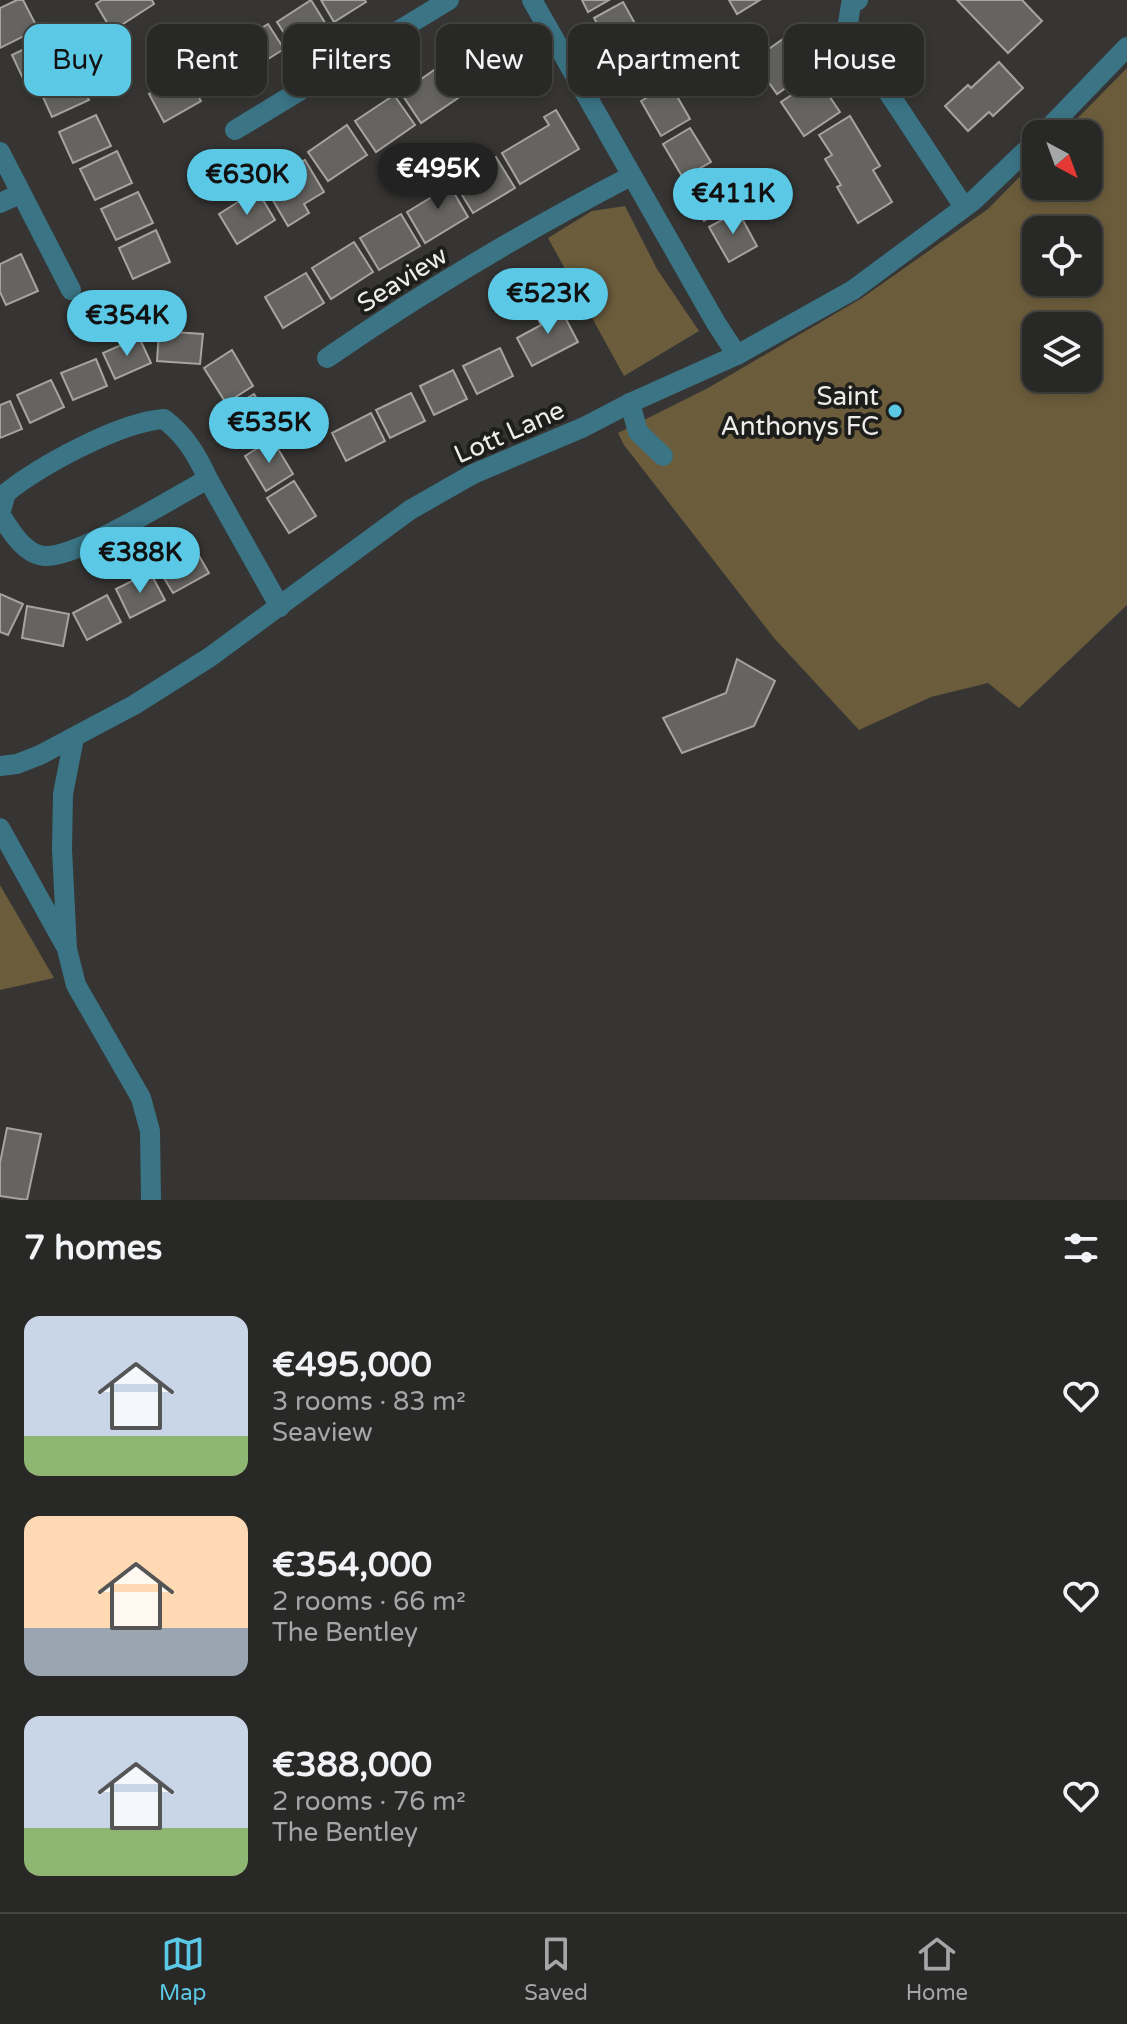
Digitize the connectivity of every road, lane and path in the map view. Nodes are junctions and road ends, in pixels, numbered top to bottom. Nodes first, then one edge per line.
1 (449, 0) edge
2 (532, 0) edge
3 (858, 0) edge
4 (1127, 47) edge
5 (1057, 120) edge
6 (235, 130) dead end
7 (0, 152) edge
8 (1022, 154) edge
9 (631, 176) junction
10 (20, 194) junction
11 (0, 203) edge
12 (964, 207) junction
13 (71, 290) dead end
14 (737, 355) junction
15 (327, 358) dead end
16 (630, 403) junction
17 (663, 456) dead end
18 (208, 479) junction
19 (280, 607) junction
20 (74, 738) junction
21 (0, 766) edge
22 (0, 828) edge
23 (67, 949) junction
24 (151, 1200) edge

1 - 6 street
2 - 9 street
3 - 12 street
4 - 5 street
7 - 10 street
8 - 12 street, Lott Lane
9 - 14 street
9 - 15 street, Seaview
10 - 11 street
10 - 13 street
12 - 14 street, Lott Lane
14 - 16 street, Lott Lane
16 - 17 street
16 - 19 street, Lott Lane
18 - 18 street
18 - 19 street
19 - 20 street, Lott Lane
20 - 21 street, Lott Lane
20 - 23 street
22 - 23 street
23 - 24 street

